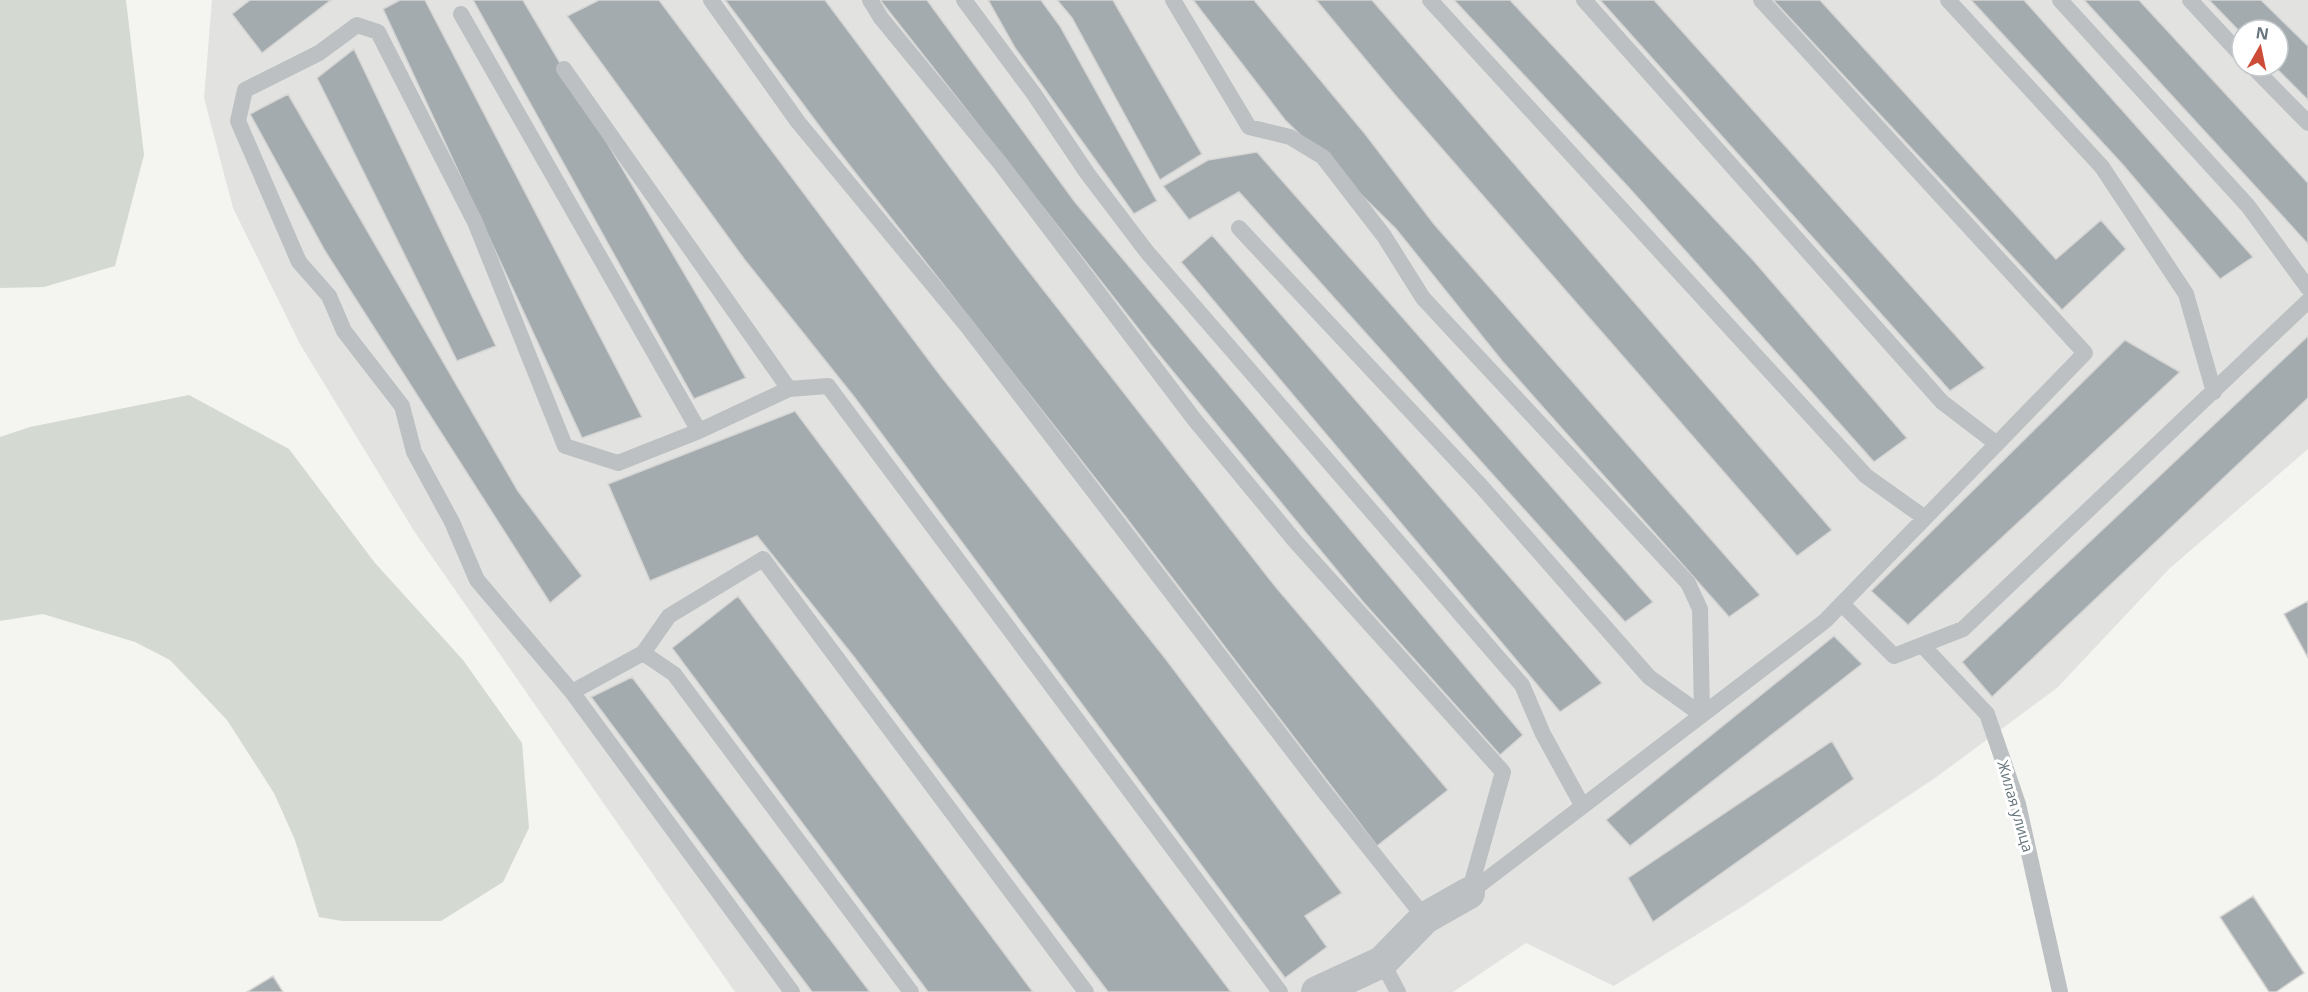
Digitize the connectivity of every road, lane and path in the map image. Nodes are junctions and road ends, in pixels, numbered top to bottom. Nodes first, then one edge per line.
1 (711, 0) edge
2 (870, 0) edge
3 (963, 0) edge
4 (1173, 0) edge
5 (1431, 0) edge
6 (1584, 0) edge
7 (1761, 0) edge
8 (1948, 0) edge
9 (2060, 0) edge
10 (2190, 0) edge
11 (461, 14) dead end
12 (2230, 43) edge
13 (564, 69) dead end
14 (2264, 78) edge
15 (2308, 123) edge
16 (1239, 228) dead end
17 (2308, 288) edge
18 (2308, 301) edge
19 (789, 389) junction
20 (2214, 392) junction
21 (699, 431) junction
22 (1997, 444) junction
23 (1925, 518) junction
24 (1842, 604) junction
25 (1922, 645) junction
26 (643, 653) junction
27 (572, 692) junction
28 (1702, 715) junction
29 (1582, 805) junction
30 (1469, 893) junction
31 (1425, 918) junction
32 (1382, 962) junction
33 (792, 992) edge
34 (910, 992) edge
35 (1086, 992) edge
36 (1280, 992) edge
37 (1317, 992) edge
38 (1398, 992) edge
39 (2060, 992) edge

1 - 31 lane
2 - 30 lane
3 - 29 lane
4 - 28 lane
5 - 23 lane
6 - 22 lane
7 - 22 lane
8 - 20 lane
9 - 17 lane
10 - 12 lane
11 - 21 lane
13 - 19 lane
14 - 15 lane
16 - 28 lane
18 - 20 lane
19 - 21 lane
19 - 36 lane
20 - 25 lane
21 - 27 lane
22 - 23 lane
23 - 24 lane
24 - 25 lane
24 - 28 lane
25 - 39 lane, Жилая улица
26 - 27 lane
26 - 34 lane
26 - 35 lane
27 - 33 lane
28 - 29 lane
29 - 30 lane
30 - 31 street
31 - 32 street
32 - 37 street
32 - 38 lane

